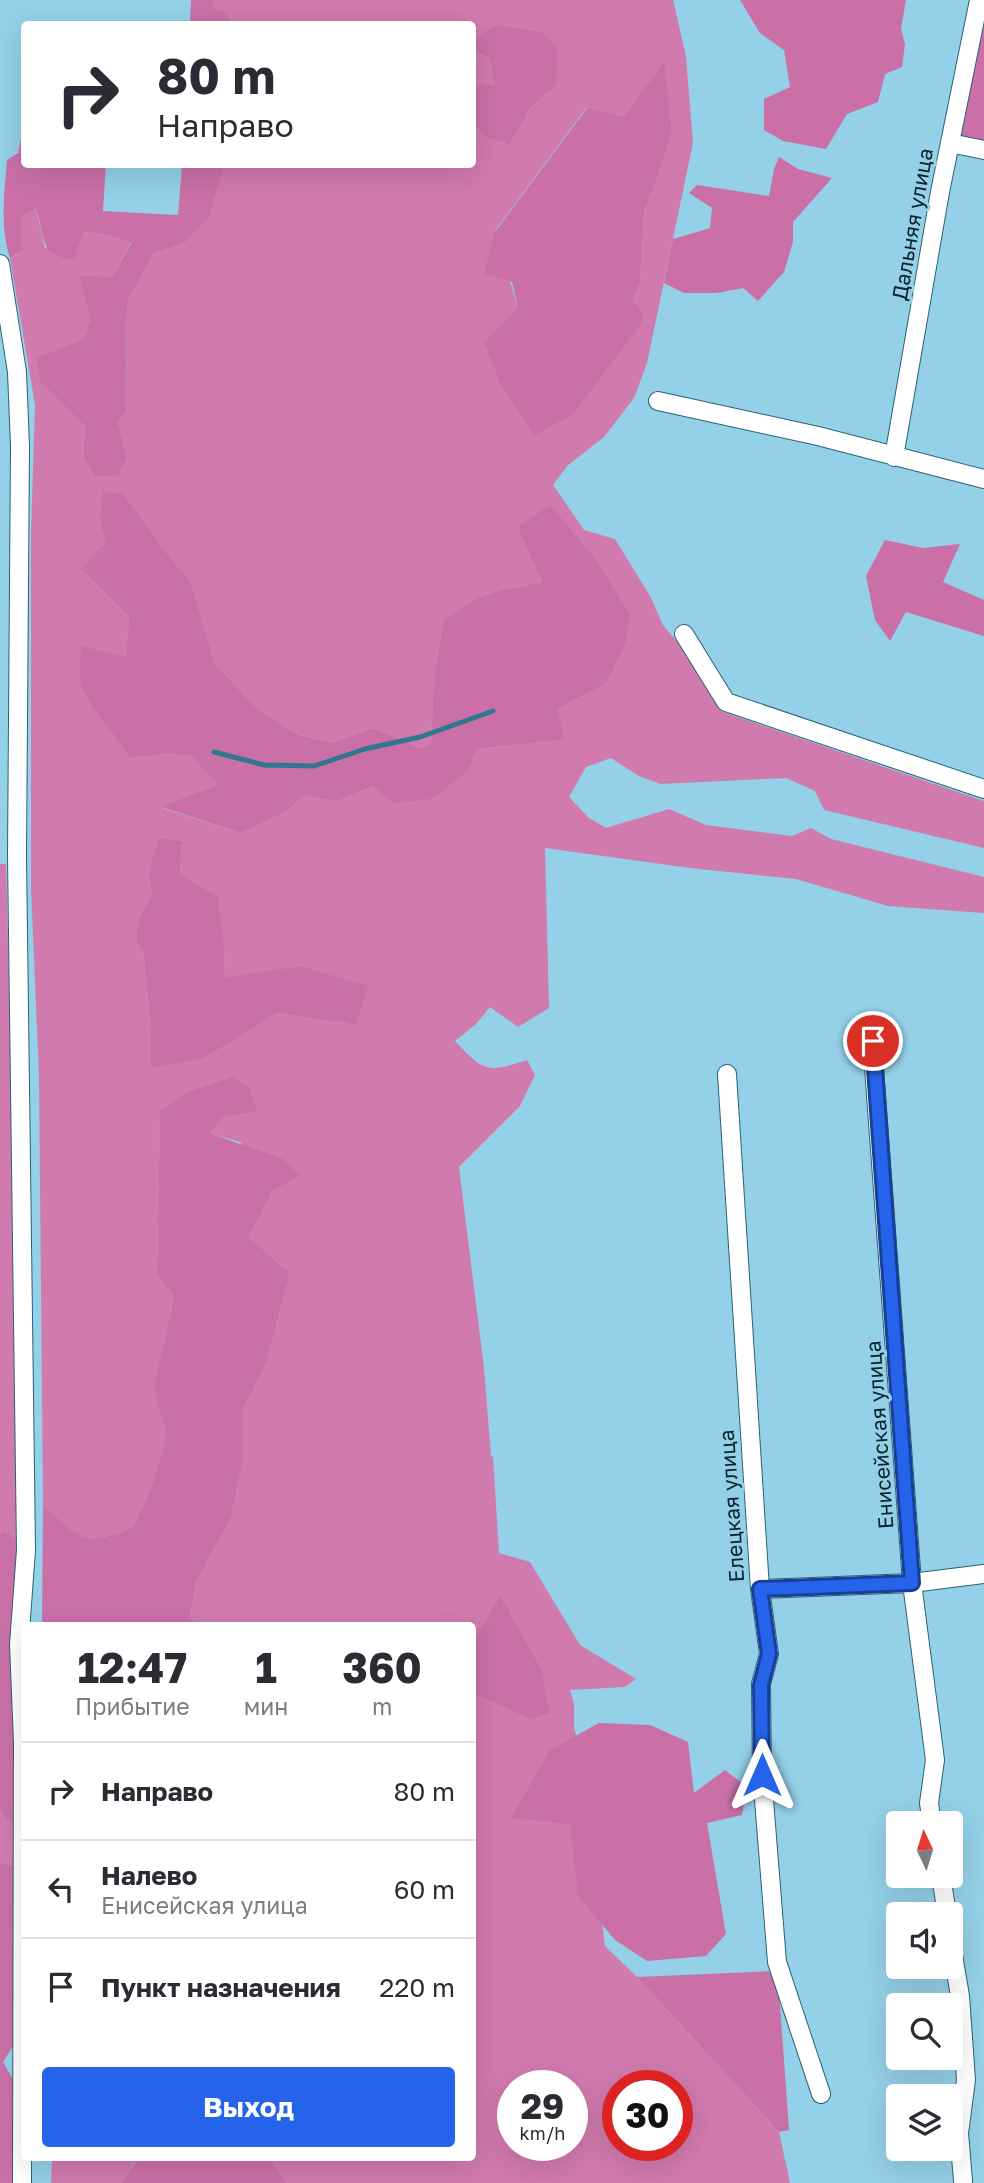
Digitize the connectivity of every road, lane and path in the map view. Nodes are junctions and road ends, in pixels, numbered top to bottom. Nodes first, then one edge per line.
1 (979, 0) edge
2 (950, 143) junction
3 (984, 150) edge
4 (0, 264) edge
5 (658, 401) dead end
6 (894, 457) junction
7 (984, 480) edge
8 (684, 634) dead end
9 (984, 789) edge
10 (873, 1041) dead end
11 (727, 1074) dead end
12 (984, 1574) edge
13 (912, 1583) junction
14 (760, 1589) junction
15 (21, 1694) edge
16 (930, 1811) edge
17 (957, 1979) edge
18 (821, 2094) dead end
19 (22, 2161) edge
20 (963, 2181) dead end
21 (22, 2183) edge

1 - 2 street, Дальняя улица
2 - 3 street
2 - 6 street, Дальняя улица
4 - 15 street
5 - 6 street
6 - 7 street
8 - 9 street
10 - 13 street, Енисейская улица
11 - 14 street, Елецкая улица
12 - 13 street
13 - 14 street
13 - 16 street, Енисейская улица
14 - 18 street, Елецкая улица
17 - 20 street
19 - 21 street

